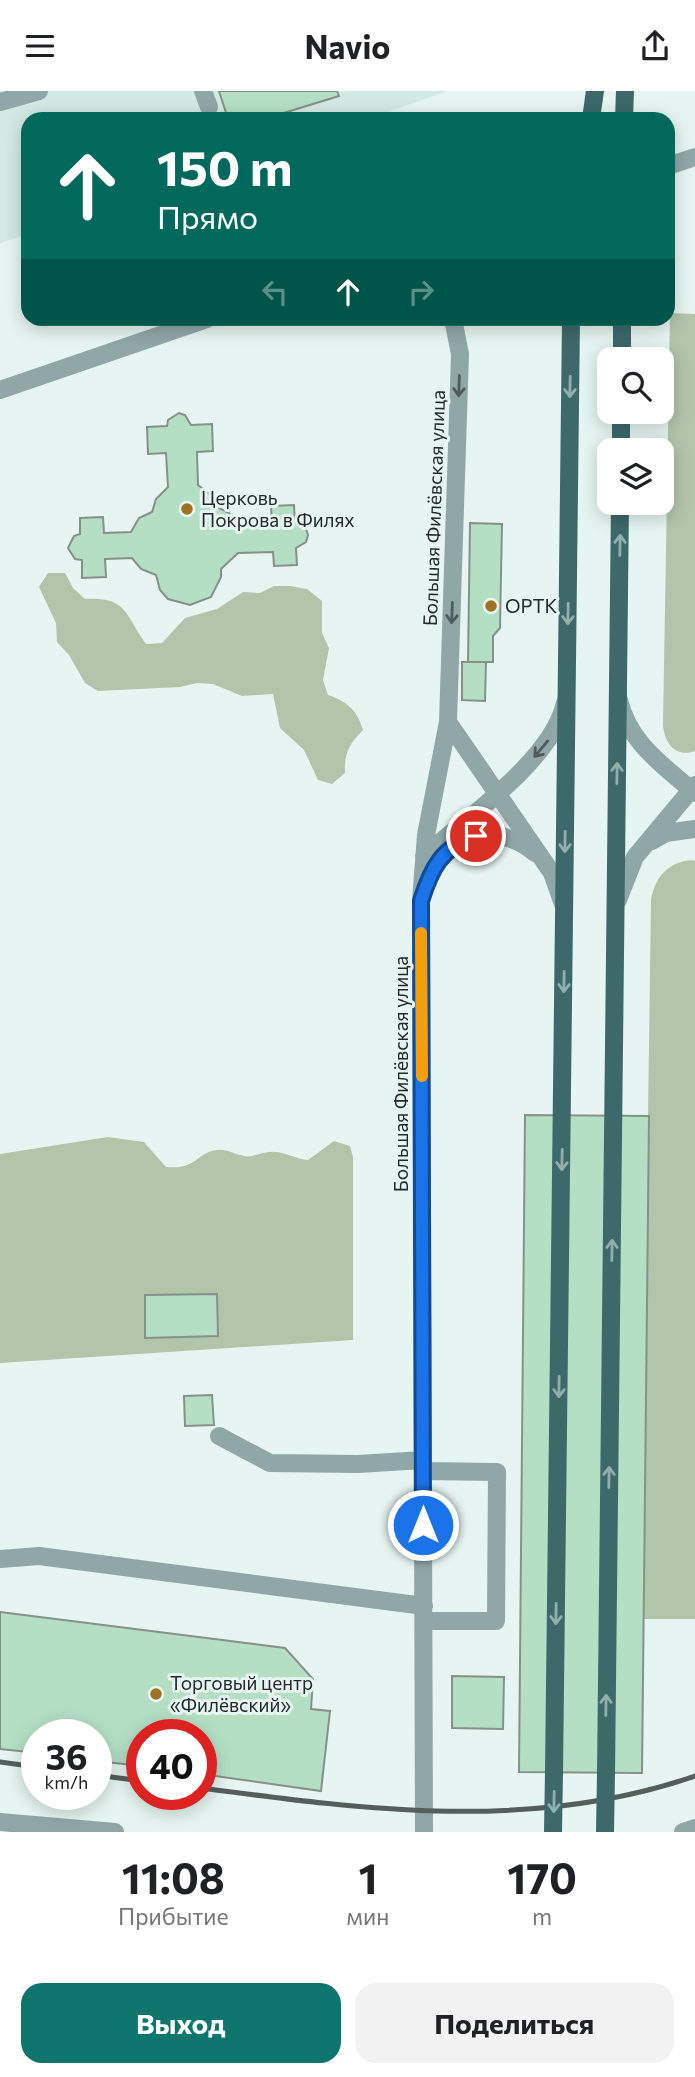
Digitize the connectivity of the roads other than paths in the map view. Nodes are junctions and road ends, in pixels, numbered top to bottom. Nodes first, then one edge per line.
1 (39, 91) edge
2 (595, 91) edge
3 (625, 91) edge
4 (0, 102) edge
5 (592, 112) edge
6 (624, 112) edge
7 (695, 157) edge
8 (675, 164) edge
9 (176, 326) edge
10 (454, 326) edge
11 (571, 326) edge
12 (622, 326) edge
13 (622, 347) edge
14 (0, 390) edge
15 (620, 515) edge
16 (567, 693) junction
17 (618, 694) junction
18 (448, 722) junction
19 (694, 789) edge
20 (495, 793) junction
21 (695, 829) edge
22 (644, 847) junction
23 (424, 856) junction
24 (542, 859) junction
25 (421, 901) junction
26 (565, 913) junction
27 (616, 915) junction
28 (219, 1436) dead end
29 (423, 1466) junction
30 (0, 1559) edge
31 (424, 1613) junction
32 (0, 1822) edge
33 (695, 1828) edge
34 (115, 1832) edge
35 (424, 1832) edge
36 (554, 1832) edge
37 (605, 1832) edge
38 (683, 1832) edge

1 - 4 street
2 - 5 main road
3 - 6 main road
7 - 8 street
9 - 14 street
10 -> 18 street, Большая Филёвская улица
11 -> 16 main road
12 - 13 main road
17 -> 15 main road
16 -> 20 street
16 -> 26 main road
17 - 19 street
27 -> 17 main road
18 - 20 street
18 - 23 street, Большая Филёвская улица
19 - 22 street
20 - 23 street
20 - 24 street
21 - 22 street
22 - 27 street
23 - 25 street, Большая Филёвская улица
24 - 25 street
24 - 26 street
25 - 29 street, Большая Филёвская улица
26 -> 36 main road, bridge
37 -> 27 main road, bridge
28 - 29 street
29 - 31 street, Большая Филёвская улица
29 - 31 street
30 - 31 street
31 - 35 street, Большая Филёвская улица
32 - 34 street
33 - 38 street

